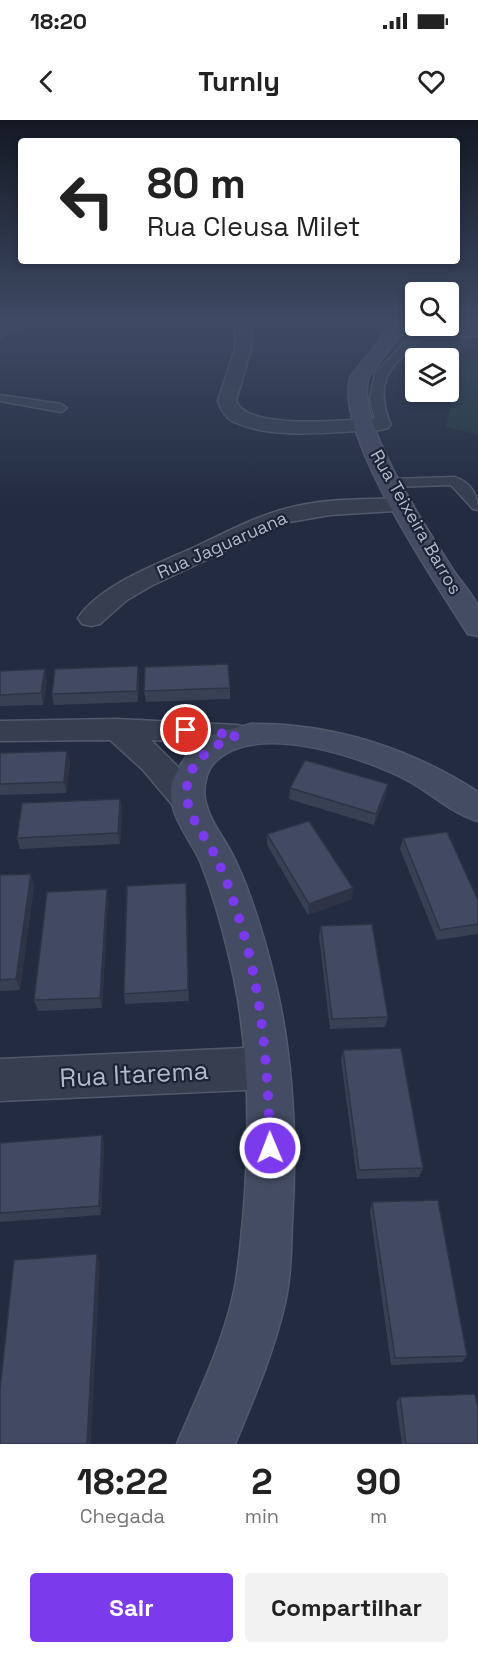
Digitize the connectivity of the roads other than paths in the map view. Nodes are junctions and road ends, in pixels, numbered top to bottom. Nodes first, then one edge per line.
1 (233, 383) edge
2 (357, 383) edge
3 (379, 383) edge
4 (0, 398) edge
5 (61, 408) dead end
6 (372, 425) junction
7 (391, 483) junction
8 (402, 505) junction
9 (478, 506) edge
10 (91, 618) dead end
11 (478, 628) edge
12 (117, 729) junction
13 (0, 731) edge
14 (237, 735) junction
15 (187, 799) junction
16 (478, 809) edge
17 (268, 1068) junction
18 (0, 1080) edge
19 (206, 1444) edge

1 - 6 street
2 - 6 street, Rua Teixeira Barros
3 - 6 lane
4 - 5 lane
6 - 7 street, Rua Teixeira Barros
7 - 8 street, Rua Teixeira Barros
7 - 9 lane
8 - 10 street, Rua Jaguaruana
8 - 11 street, Rua Teixeira Barros
12 - 13 street
12 - 14 street
12 - 15 street
14 - 15 street
14 - 16 street
15 - 17 street
17 - 18 street, Rua Itarema
17 - 19 street

